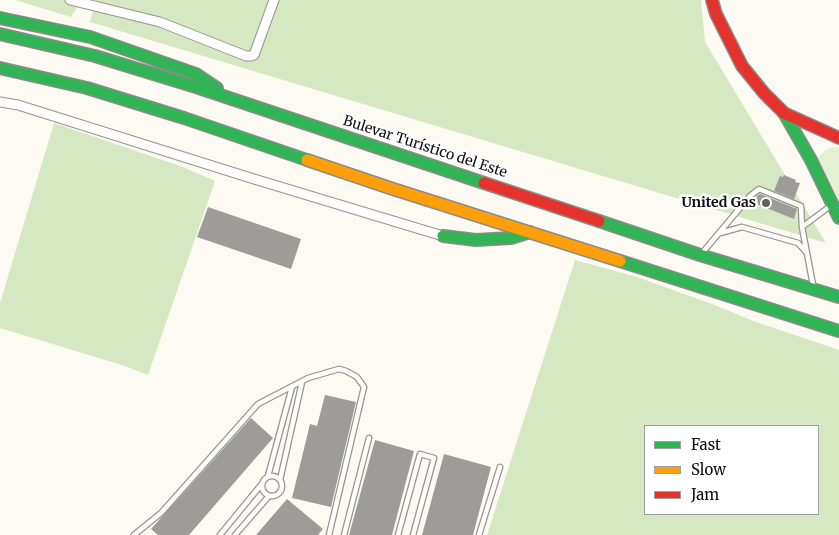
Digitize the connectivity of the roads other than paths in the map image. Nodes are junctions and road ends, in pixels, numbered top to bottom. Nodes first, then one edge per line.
1 (70, 0) edge
2 (274, 0) edge
3 (712, 0) edge
4 (0, 18) edge
5 (0, 34) edge
6 (0, 68) edge
7 (236, 100) junction
8 (0, 102) edge
9 (784, 113) junction
10 (839, 138) edge
11 (833, 204) junction
12 (839, 218) edge
13 (802, 227) junction
14 (530, 232) junction
15 (720, 233) junction
16 (443, 236) joint
17 (807, 253) junction
18 (700, 255) junction
19 (814, 289) junction
20 (839, 298) edge
21 (820, 325) junction
22 (839, 331) edge
23 (839, 339) edge
24 (302, 382) junction
25 (292, 387) junction
26 (369, 438) dead end
27 (500, 467) dead end
28 (268, 476) junction
29 (280, 480) junction
30 (261, 486) junction
31 (269, 496) junction
32 (134, 535) edge
33 (220, 535) edge
34 (235, 535) edge
35 (329, 535) edge
36 (344, 535) edge
37 (398, 535) edge
38 (413, 535) edge
39 (479, 535) edge

1 - 2 street
3 - 9 main road
4 - 7 main road
5 - 7 main road, Bulevar Turístico del Este
6 - 14 main road
7 - 18 main road, Bulevar Turístico del Este
8 - 16 street
9 - 10 main road
9 - 11 main road
11 - 12 main road
11 - 13 lane
13 - 15 lane
13 - 17 lane
14 - 16 main road
14 - 21 main road
15 - 17 lane
15 - 18 lane
17 - 19 lane
18 - 19 main road, Bulevar Turístico del Este
19 - 20 main road, Bulevar Turístico del Este
21 - 22 main road
21 - 23 main road
24 - 25 lane
24 - 29 lane
24 - 35 lane
25 - 28 lane
25 - 32 lane
26 - 36 lane
27 - 39 lane
28 - 29 lane
28 - 30 lane
29 - 31 lane
30 - 31 lane
30 - 33 lane
31 - 34 lane
37 - 38 lane

